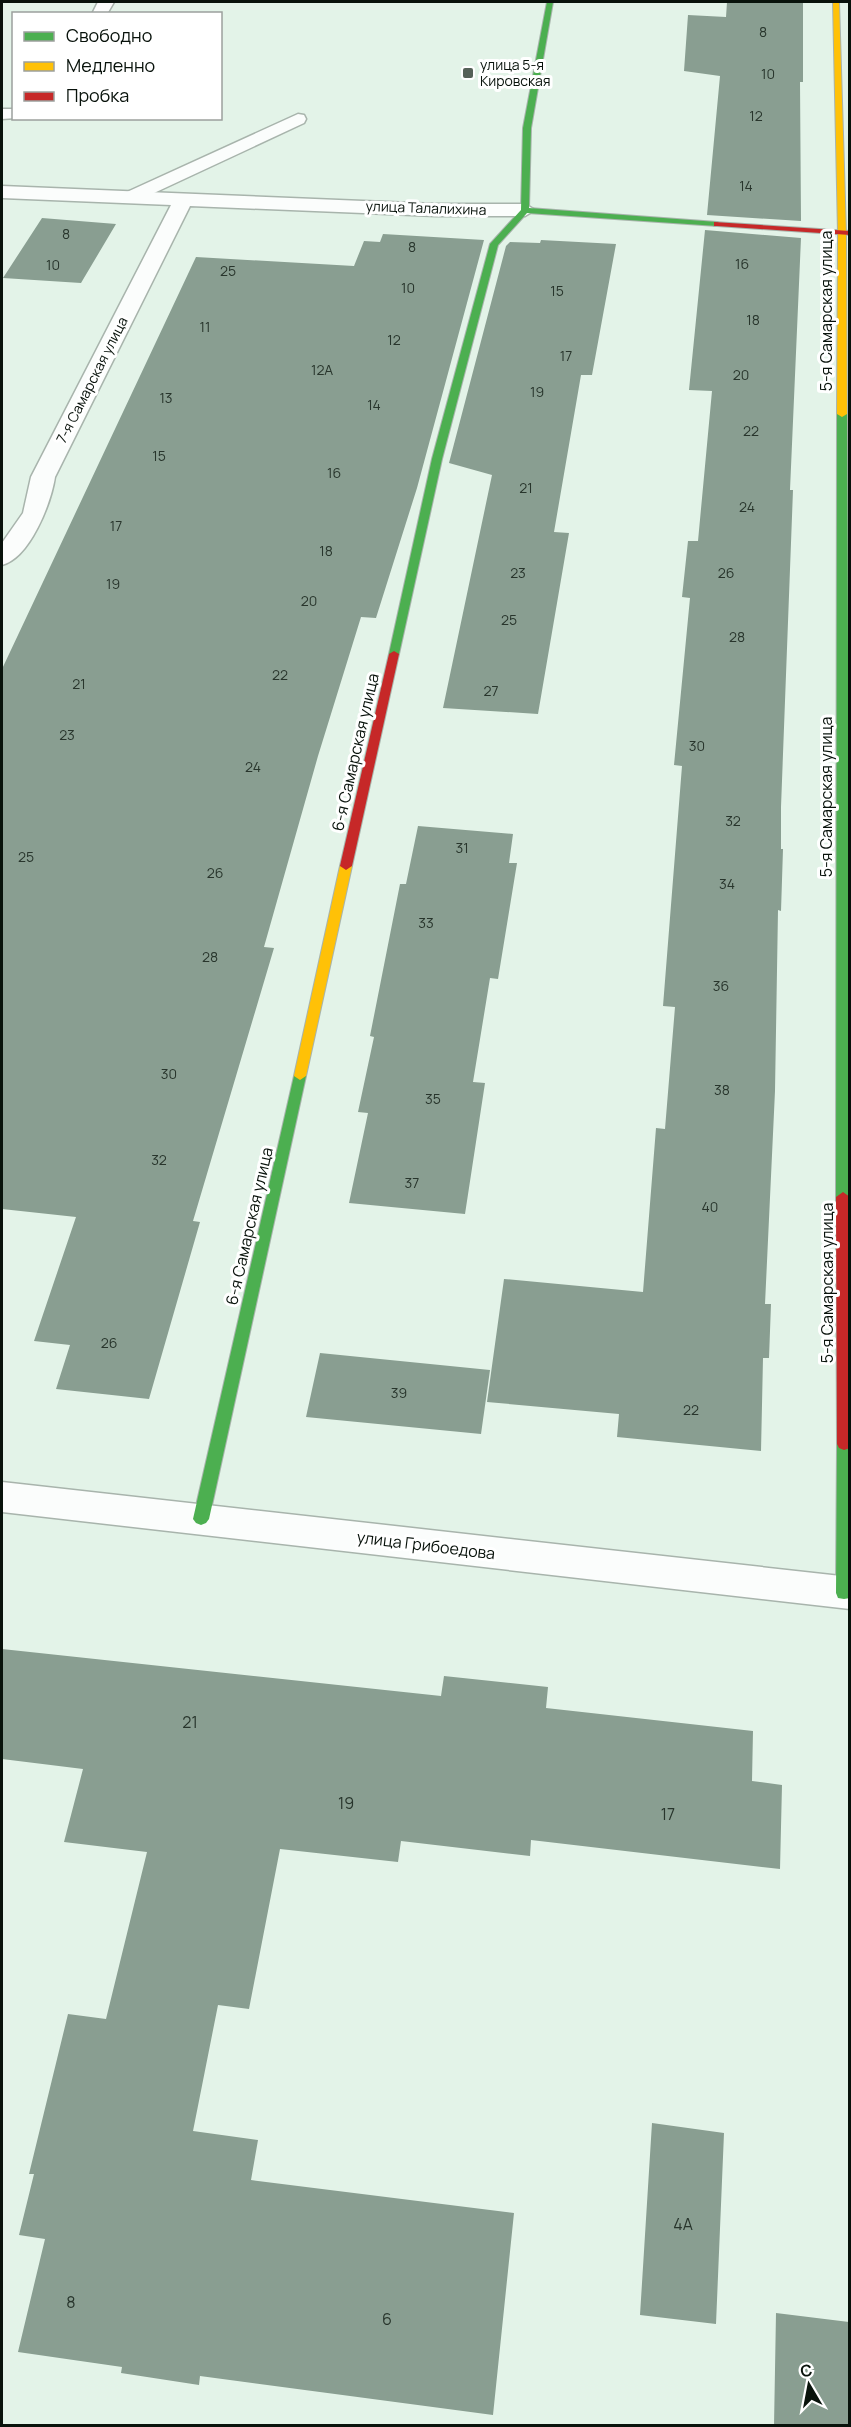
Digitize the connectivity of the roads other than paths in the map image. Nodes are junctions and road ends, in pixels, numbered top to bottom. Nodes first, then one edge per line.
1 (550, 2) edge
2 (837, 2) edge
3 (298, 119) dead end
4 (2, 192) edge
5 (133, 196) junction
6 (184, 198) junction
7 (525, 210) junction
8 (846, 233) edge
9 (2, 558) edge
10 (2, 1497) edge
11 (201, 1519) junction
12 (847, 1593) edge

1 - 7 street
2 - 8 street, 5-я Самарская улица
3 - 5 lane
4 - 5 street, улица Талалихина
5 - 6 street, улица Талалихина
6 - 7 street, улица Талалихина
6 - 9 street, 7-я Самарская улица
7 - 8 street, улица Талалихина
7 - 11 street, 6-я Самарская улица
8 - 12 street, 5-я Самарская улица
10 - 11 street, улица Грибоедова
11 - 12 street, улица Грибоедова

